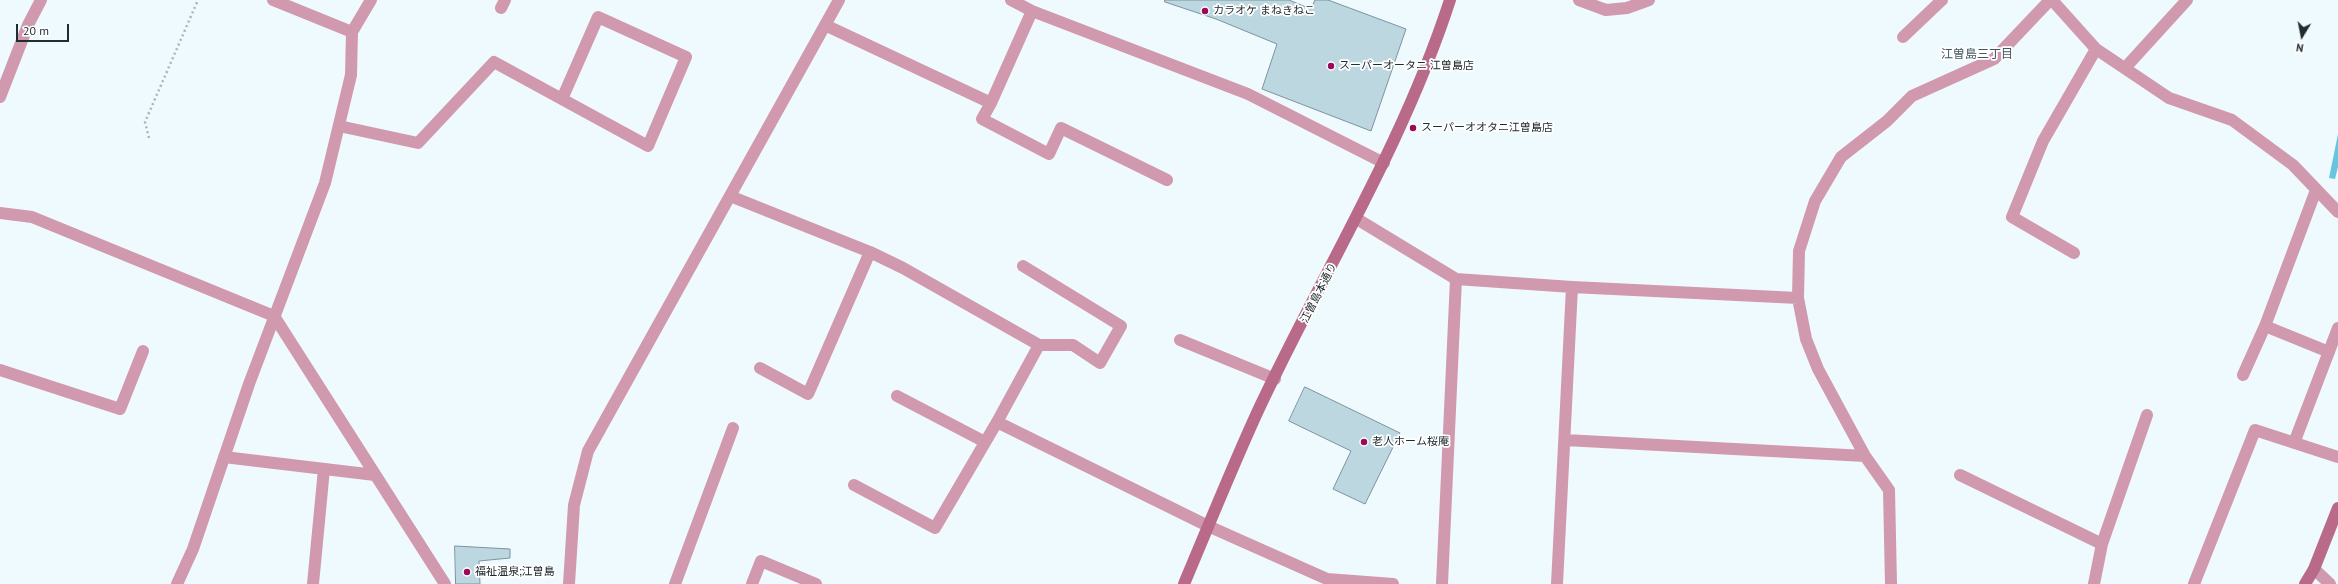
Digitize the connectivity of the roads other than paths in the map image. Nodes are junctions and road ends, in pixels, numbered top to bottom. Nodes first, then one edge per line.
1 (41, 0) edge
2 (273, 0) edge
3 (371, 0) edge
4 (839, 0) edge
5 (1011, 0) edge
6 (1450, 0) edge
7 (1579, 0) edge
8 (1649, 0) edge
9 (1942, 0) edge
10 (2051, 0) edge
11 (2187, 0) edge
12 (1032, 11) junction
13 (825, 25) junction
14 (352, 32) junction
15 (1904, 37) dead end
16 (2096, 49) junction
17 (2125, 68) junction
18 (5, 70) edge
19 (0, 97) edge
20 (562, 99) junction
21 (990, 103) junction
22 (339, 126) junction
23 (1384, 163) junction
24 (1167, 180) dead end
25 (2316, 190) junction
26 (730, 196) junction
27 (2338, 210) edge
28 (0, 213) edge
29 (1357, 219) junction
30 (870, 252) junction
31 (2074, 253) dead end
32 (1023, 266) dead end
33 (1456, 279) junction
34 (1572, 287) junction
35 (1798, 298) junction
36 (274, 316) junction
37 (2265, 326) junction
38 (2338, 328) edge
39 (1180, 340) dead end
40 (1039, 345) junction
41 (143, 351) dead end
42 (2329, 352) junction
43 (760, 368) dead end
44 (0, 370) edge
45 (2243, 375) dead end
46 (1275, 379) junction
47 (897, 396) dead end
48 (2148, 415) dead end
49 (997, 422) junction
50 (733, 428) dead end
51 (1565, 440) junction
52 (985, 442) junction
53 (2294, 443) junction
54 (1865, 456) junction
55 (224, 457) junction
56 (2338, 457) edge
57 (324, 469) junction
58 (375, 475) junction
59 (1960, 475) dead end
60 (854, 485) dead end
61 (2338, 508) edge
62 (1208, 526) junction
63 (2102, 544) junction
64 (2314, 569) junction
65 (1327, 582) edge
66 (177, 584) edge
67 (313, 584) edge
68 (445, 584) edge
69 (569, 584) edge
70 (675, 584) edge
71 (752, 584) edge
72 (816, 584) edge
73 (1184, 584) edge
74 (1393, 584) edge
75 (1442, 584) edge
76 (1558, 584) edge
77 (1891, 584) edge
78 (2094, 584) edge
79 (2194, 584) edge
80 (2306, 584) edge
81 (2330, 584) edge

1 - 18 street
2 - 14 street
3 - 14 street
4 - 13 street
5 - 12 street
6 - 23 street, 江曽島本通り
7 - 8 street
9 - 15 street
10 - 16 street
10 - 35 street
11 - 17 street
12 - 21 street
12 - 23 street
13 - 21 street
13 - 26 street
14 - 22 street
16 - 17 street
16 - 31 street
17 - 25 street
18 - 19 street
20 - 20 street
20 - 22 street
21 - 24 street
22 - 36 street
23 - 29 street, 江曽島本通り
25 - 27 street
25 - 37 street
26 - 30 street
26 - 69 street
28 - 36 street
29 - 33 street
29 - 46 street, 江曽島本通り
30 - 40 street
30 - 43 street
32 - 40 street
33 - 34 street
33 - 75 street
34 - 35 street
34 - 51 street
35 - 54 street
36 - 55 street
36 - 58 street
37 - 42 street
37 - 45 street
38 - 42 street
39 - 46 street
40 - 49 street
41 - 44 street
42 - 53 street
46 - 62 street, 江曽島本通り
47 - 52 street
48 - 63 street
49 - 52 street
49 - 62 street
50 - 70 street
51 - 54 street
51 - 76 street
52 - 60 street
53 - 56 street
53 - 79 street
54 - 77 street
55 - 57 street
55 - 66 street
57 - 58 street
57 - 67 street
58 - 68 street
59 - 63 street
61 - 64 street
62 - 65 street
62 - 73 street, 江曽島本通り
63 - 78 street
64 - 80 street
64 - 81 street
65 - 74 street
71 - 72 street

